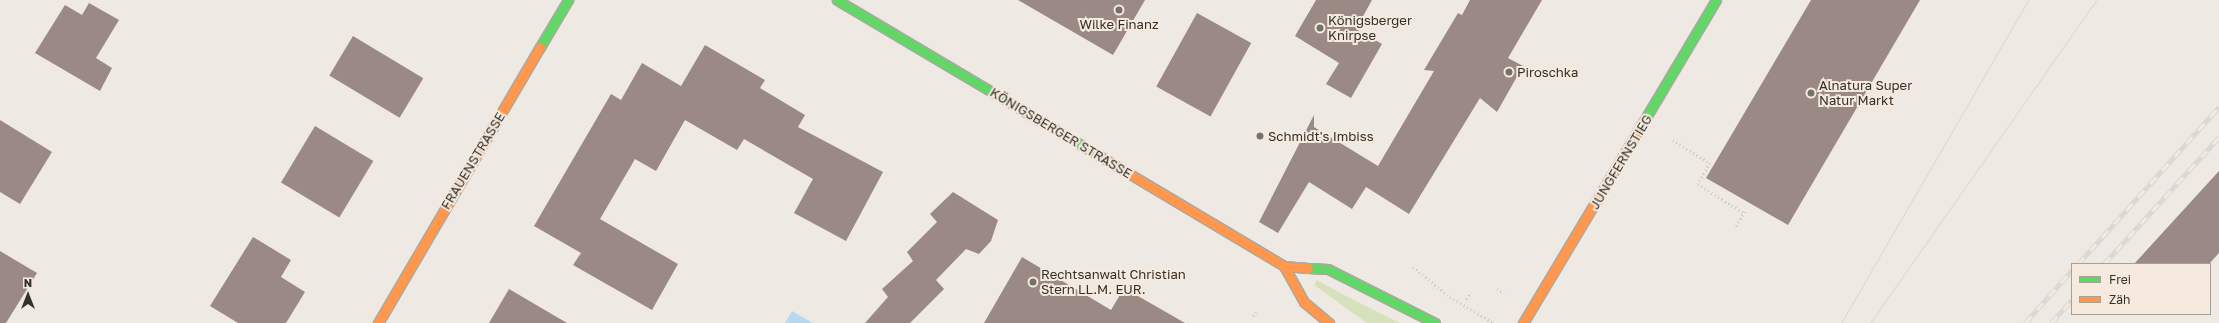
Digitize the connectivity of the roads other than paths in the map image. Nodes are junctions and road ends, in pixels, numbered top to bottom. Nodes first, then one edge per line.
1 (568, 0) edge
2 (837, 0) edge
3 (1716, 0) edge
4 (1284, 266) junction
5 (378, 323) edge
6 (1329, 323) edge
7 (1435, 323) edge
8 (1523, 323) edge

1 - 5 main road, FRAUENSTRASSE
2 - 4 main road, KÖNIGSBERGER STRASSE
3 - 8 main road, JUNGFERNSTIEG
4 - 6 main road
4 - 7 main road, KÖNIGSBERGER STRASSE

